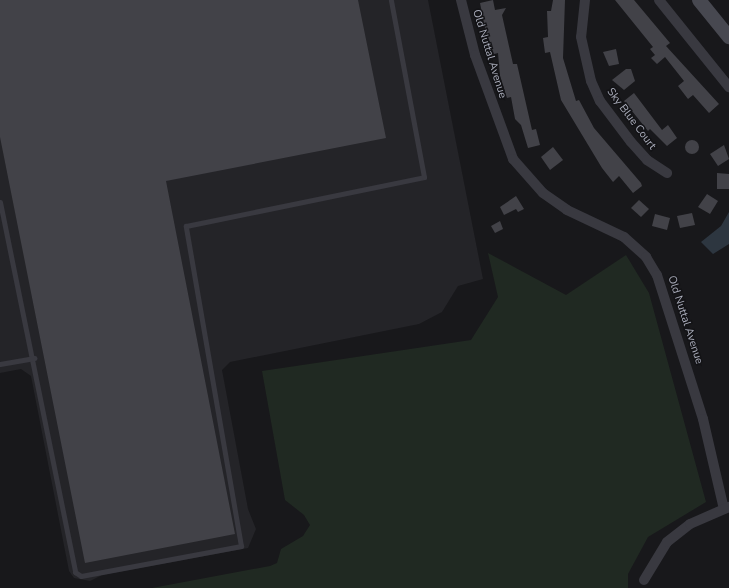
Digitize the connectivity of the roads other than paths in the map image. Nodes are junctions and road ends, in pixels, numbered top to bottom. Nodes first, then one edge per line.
1 (391, 0) edge
2 (461, 0) edge
3 (585, 0) edge
4 (659, 0) edge
5 (699, 0) edge
6 (729, 37) edge
7 (729, 87) edge
8 (667, 173) dead end
9 (0, 202) edge
10 (34, 358) junction
11 (0, 364) edge
12 (727, 508) edge
13 (644, 580) dead end

1 - 10 lane
2 - 12 street, Old Nuttal Avenue
3 - 8 street, Sky Blue Court
4 - 7 street
5 - 6 main road
9 - 10 lane
10 - 11 lane
12 - 13 street

